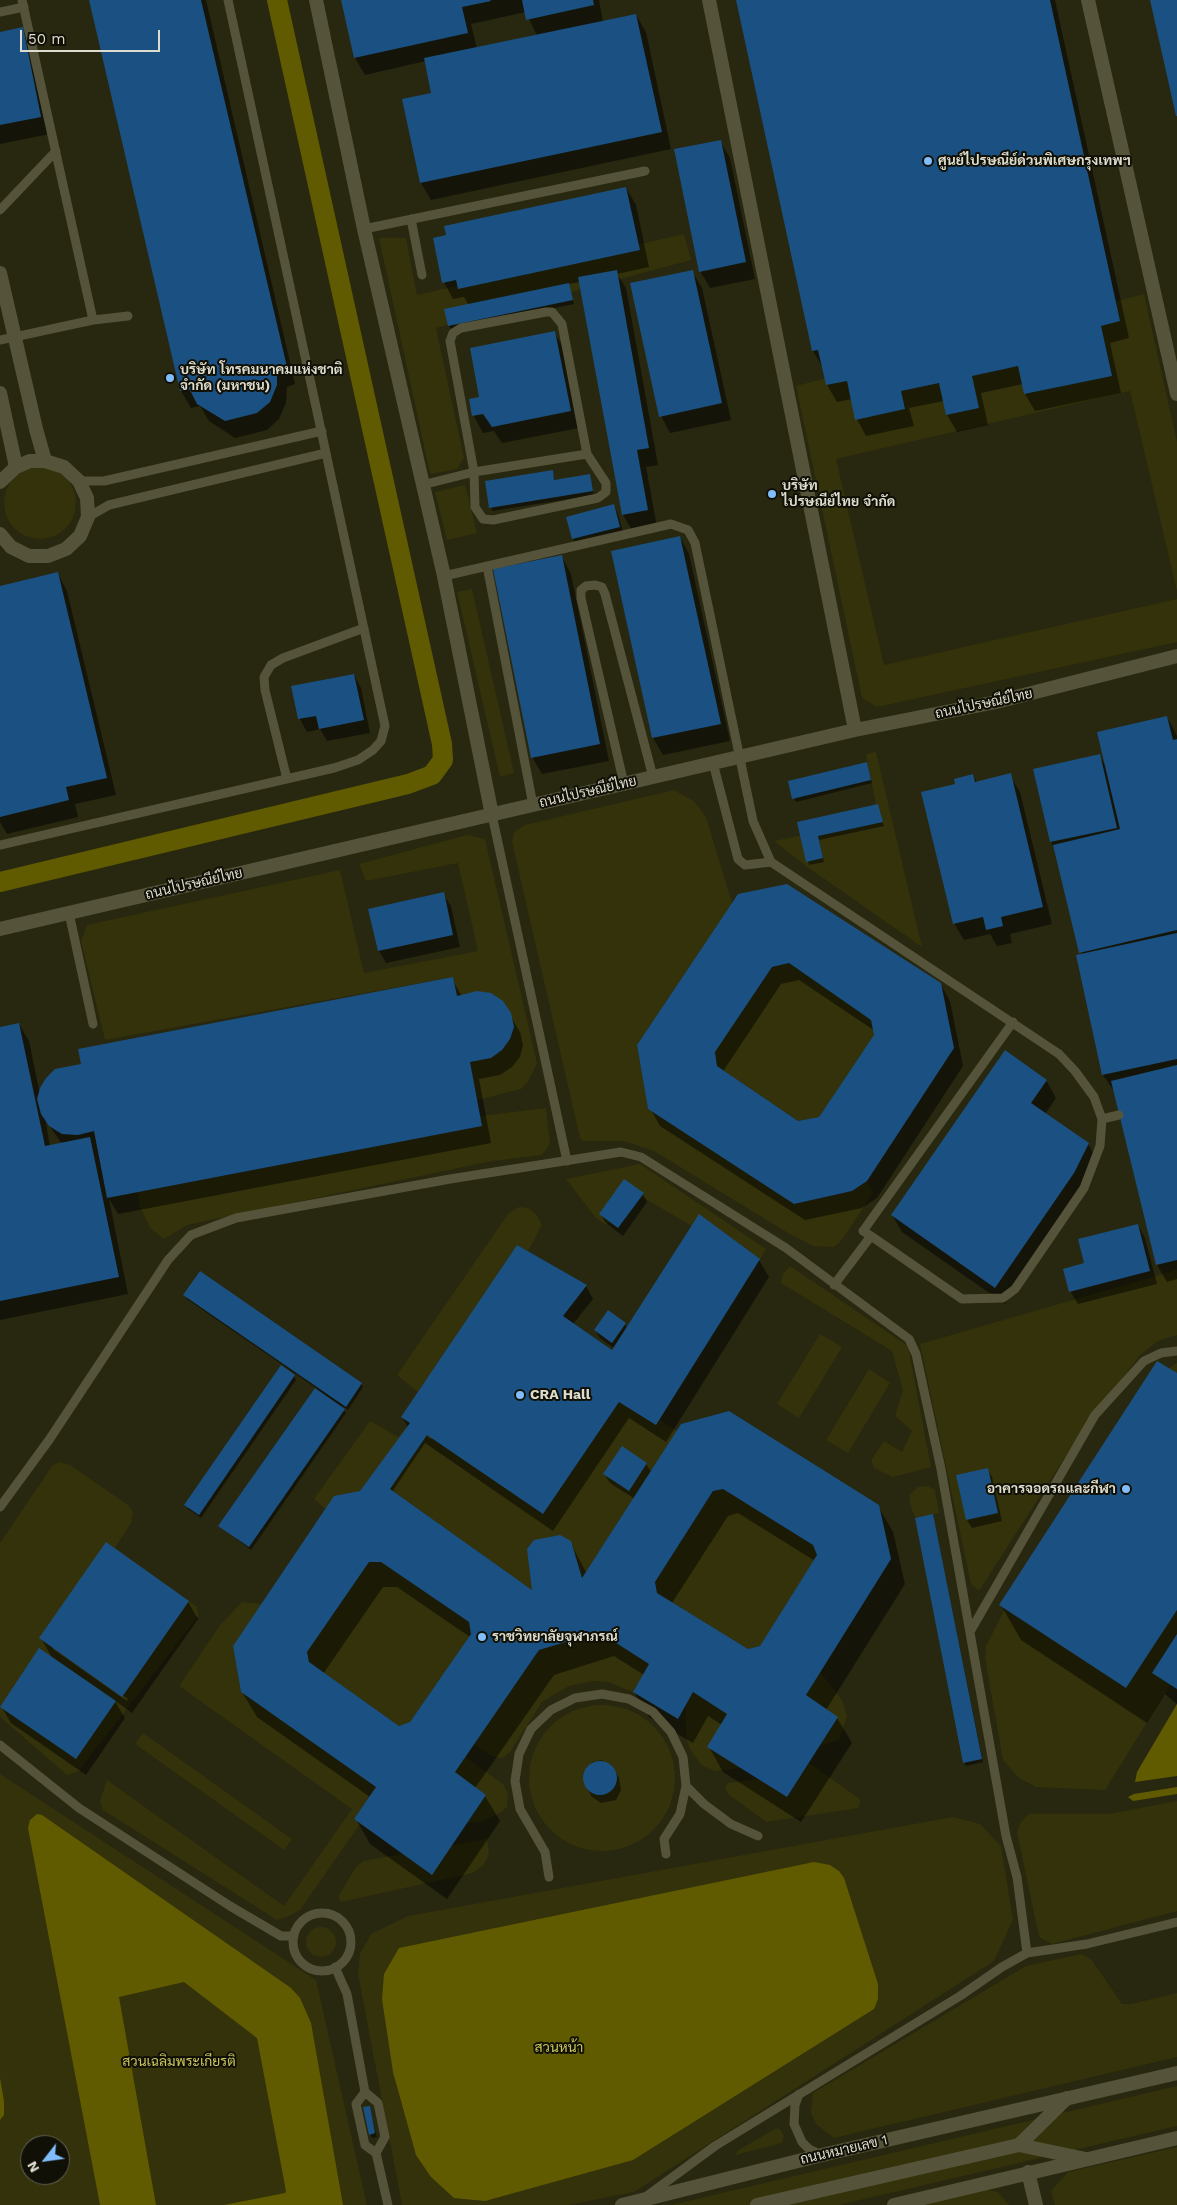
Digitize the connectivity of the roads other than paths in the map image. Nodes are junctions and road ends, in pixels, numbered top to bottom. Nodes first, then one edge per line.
1 (228, 0) edge
2 (316, 0) edge
3 (709, 0) edge
4 (1088, 0) edge
5 (23, 4) edge
6 (0, 12) edge
7 (56, 151) junction
8 (645, 171) dead end
9 (0, 210) edge
10 (411, 218) junction
11 (364, 229) junction
12 (0, 274) edge
13 (422, 275) dead end
14 (128, 316) dead end
15 (93, 320) junction
16 (14, 337) junction
17 (0, 340) edge
18 (0, 393) edge
19 (1177, 394) edge
20 (322, 431) junction
21 (326, 453) junction
22 (587, 454) junction
23 (45, 461) junction
24 (16, 467) junction
25 (474, 472) junction
26 (79, 481) junction
27 (0, 482) edge
28 (422, 485) junction
29 (88, 517) junction
30 (0, 534) edge
31 (487, 566) junction
32 (444, 576) junction
33 (364, 628) junction
34 (1177, 656) edge
35 (855, 730) junction
36 (739, 757) junction
37 (713, 763) junction
38 (653, 777) junction
39 (287, 779) junction
40 (624, 784) junction
41 (534, 805) junction
42 (492, 815) junction
43 (0, 845) edge
44 (771, 862) junction
45 (69, 913) junction
46 (0, 929) edge
47 (1013, 1022) junction
48 (93, 1024) dead end
49 (1119, 1115) dead end
50 (1102, 1118) junction
51 (567, 1161) junction
52 (871, 1236) junction
53 (834, 1285) junction
54 (1177, 1351) edge
55 (0, 1507) edge
56 (971, 1630) junction
57 (0, 1745) edge
58 (686, 1786) junction
59 (758, 1836) dead end
60 (666, 1854) dead end
61 (549, 1877) dead end
62 (1177, 1922) edge
63 (294, 1936) junction
64 (1027, 1954) junction
65 (335, 1967) junction
66 (1177, 2073) edge
67 (365, 2092) junction
68 (799, 2094) junction
69 (1067, 2098) junction
70 (1177, 2138) edge
71 (1019, 2145) junction
72 (376, 2152) junction
73 (822, 2155) junction
74 (1086, 2160) junction
75 (1028, 2172) junction
76 (641, 2200) junction
77 (388, 2205) edge
78 (622, 2205) edge
79 (757, 2205) edge
80 (894, 2205) edge
81 (1036, 2205) edge

1 - 20 lane
2 - 11 street
3 - 35 street
4 - 19 street
5 - 6 lane
5 - 7 lane
7 - 9 lane
7 - 15 lane
8 - 10 lane
10 - 11 lane
10 - 13 lane
11 - 28 street
12 - 16 street
14 - 15 lane
15 - 16 lane
16 - 17 lane
16 - 23 street
18 - 24 street
20 - 21 lane
20 - 26 lane
21 - 29 lane
21 - 33 lane
22 - 25 lane
22 - 25 lane
22 - 25 lane
23 - 24 street
23 - 26 street
24 - 27 street
25 - 28 lane
26 - 29 street
28 - 32 street
29 - 30 street
31 - 32 lane
31 - 36 lane
31 - 41 lane
32 - 42 street
33 - 39 lane
33 - 39 lane
34 - 35 street, ถนนไปรษณีย์ไทย
35 - 36 street, ถนนไปรษณีย์ไทย
36 - 37 street, ถนนไปรษณีย์ไทย
36 - 44 lane
37 - 38 street, ถนนไปรษณีย์ไทย
37 - 44 lane
38 - 40 street, ถนนไปรษณีย์ไทย
38 - 40 lane
39 - 43 lane
40 - 41 street, ถนนไปรษณีย์ไทย
41 - 42 street, ถนนไปรษณีย์ไทย
42 - 45 street, ถนนไปรษณีย์ไทย
42 - 51 lane
44 - 47 lane
45 - 46 street, ถนนไปรษณีย์ไทย
45 - 48 lane
47 - 50 lane
47 - 52 lane
49 - 50 lane
50 - 52 lane
51 - 53 lane
51 - 55 lane
52 - 53 lane
53 - 56 lane
54 - 56 lane
56 - 64 lane
57 - 63 lane
58 - 59 lane
58 - 60 lane
58 - 61 lane
62 - 64 lane
63 - 65 lane
63 - 65 lane
64 - 68 lane
65 - 67 lane
66 - 69 street, ถนนหมายเลข 1
67 - 72 lane
67 - 72 lane
68 - 73 lane
68 - 76 lane
69 - 71 street
69 - 73 street, ถนนหมายเลข 1
70 - 74 street
71 - 74 street
71 - 79 street
72 - 77 lane
73 - 76 street, ถนนหมายเลข 1
74 - 75 street
75 - 80 street
75 - 81 street
76 - 78 street, ถนนหมายเลข 1

